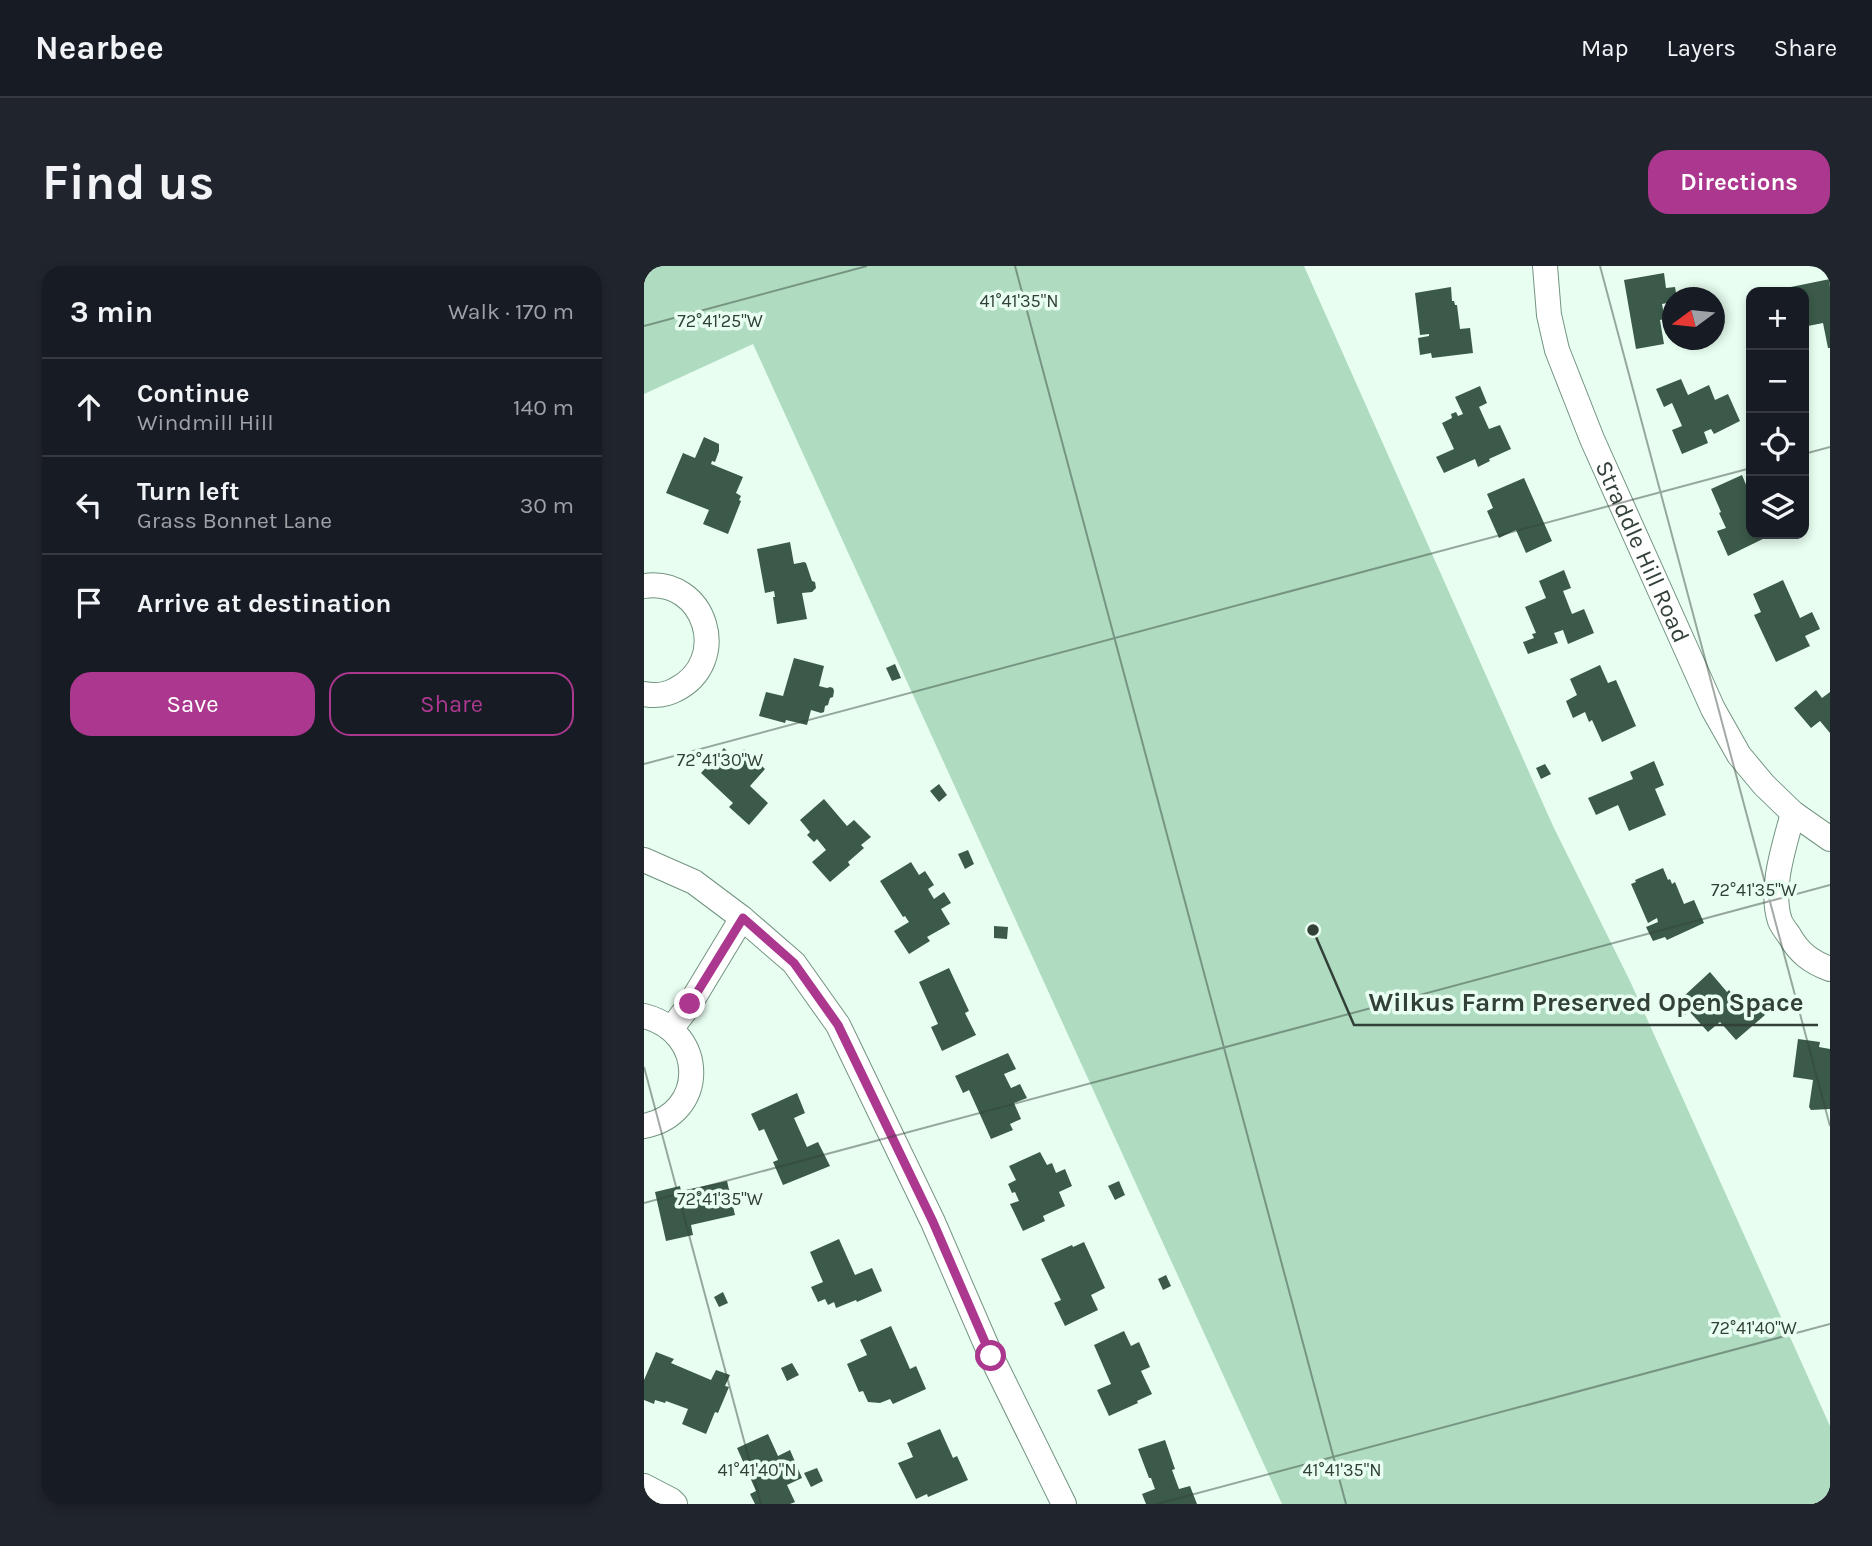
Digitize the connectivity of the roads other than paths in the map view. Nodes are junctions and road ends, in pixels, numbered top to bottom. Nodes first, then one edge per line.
1 (1545, 266) edge
2 (644, 586) edge
3 (644, 694) edge
4 (1793, 813) junction
5 (1830, 839) edge
6 (644, 860) edge
7 (743, 918) junction
8 (1830, 969) edge
9 (644, 1016) edge
10 (672, 1028) junction
11 (644, 1126) edge
12 (644, 1486) edge
13 (674, 1504) edge
14 (1064, 1504) edge

1 - 4 street, Straddle Hill Road
2 - 3 street
4 - 5 street, Straddle Hill Road
4 - 8 street
6 - 7 street
7 - 10 street
7 - 14 street
9 - 10 street
10 - 11 street
12 - 13 street

